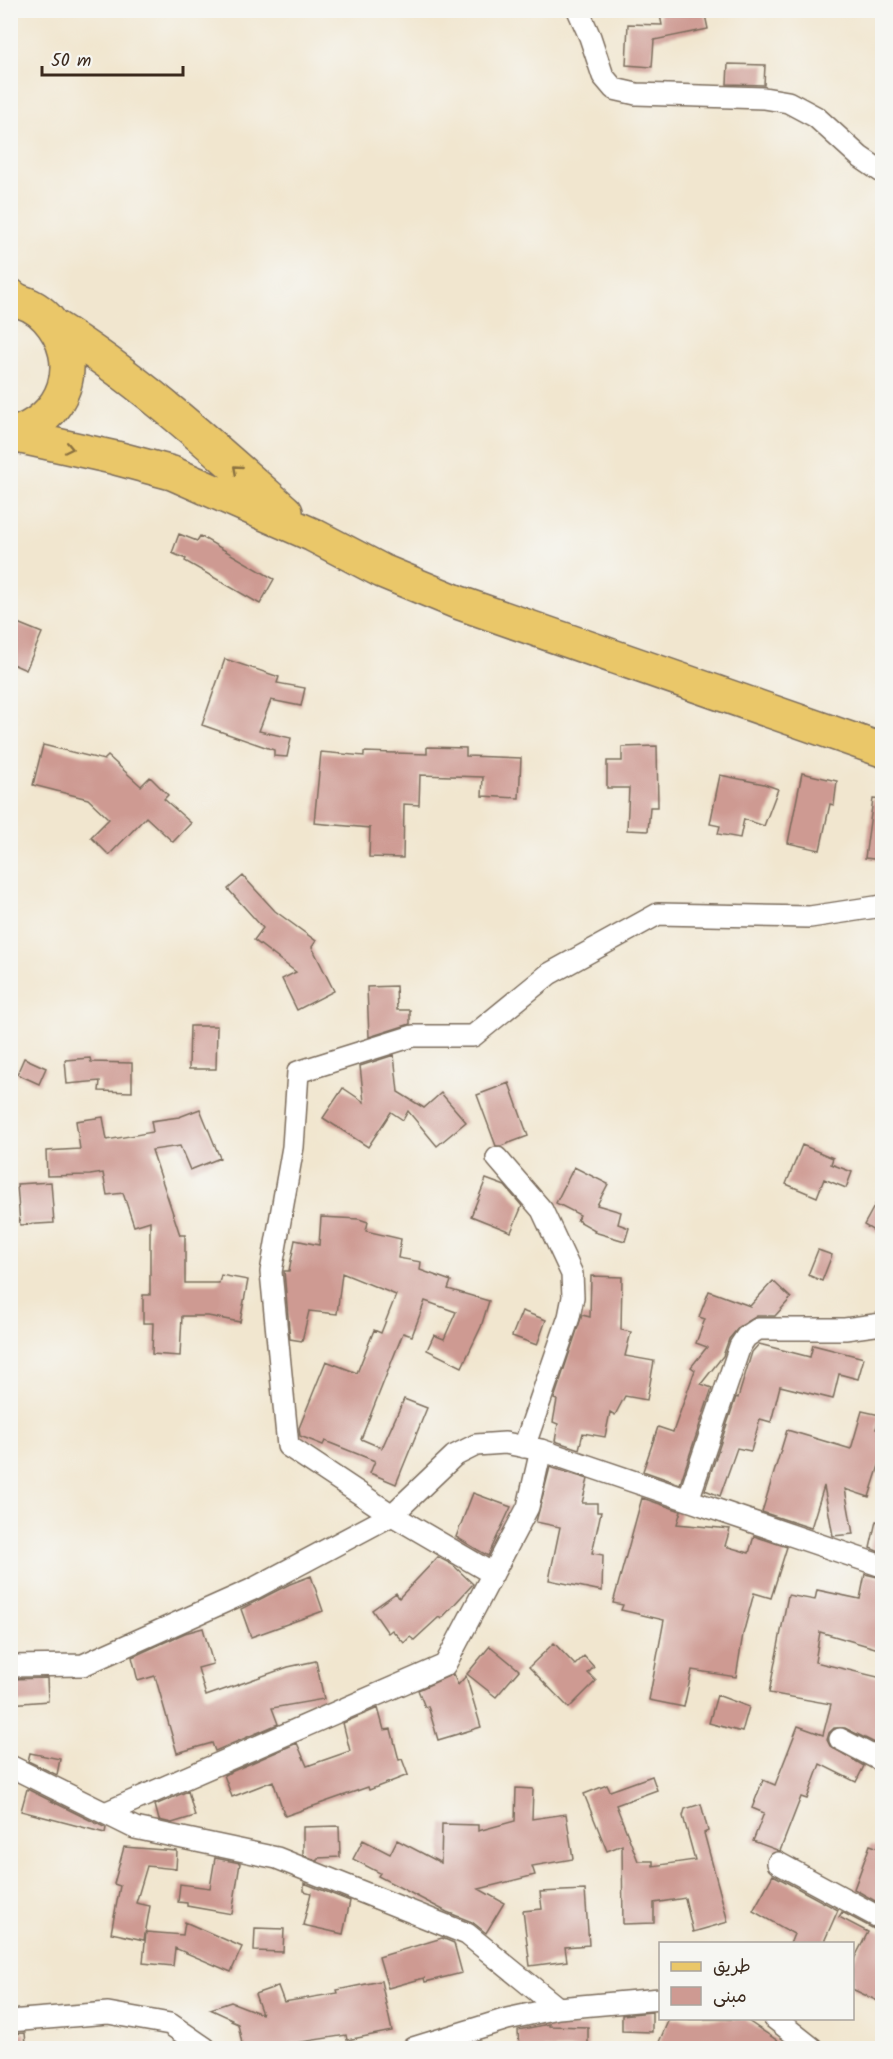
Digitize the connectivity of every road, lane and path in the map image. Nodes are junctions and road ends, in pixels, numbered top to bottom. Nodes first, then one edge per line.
1 (578, 10) edge
2 (882, 172) edge
3 (12, 298) edge
4 (54, 326) junction
5 (11, 435) edge
6 (313, 535) junction
7 (882, 750) edge
8 (882, 906) edge
9 (497, 1158) dead end
10 (882, 1324) edge
11 (533, 1449) junction
12 (688, 1500) junction
13 (392, 1515) junction
14 (882, 1566) edge
15 (493, 1574) junction
16 (10, 1666) edge
17 (840, 1739) dead end
18 (882, 1761) edge
19 (10, 1766) edge
20 (105, 1813) junction
21 (778, 1863) dead end
22 (882, 1919) edge
23 (659, 1999) edge
24 (558, 2008) junction
25 (775, 2020) edge
26 (10, 2021) edge
27 (205, 2049) edge
28 (413, 2049) edge
29 (812, 2049) edge

1 - 2 street
3 - 4 main road
4 - 5 main road
6 -> 4 main road
5 -> 6 main road
6 - 7 main road
8 - 13 street
9 - 11 street
10 - 12 street
11 - 12 street
11 - 13 street
11 - 15 street
12 - 14 street
13 - 15 street
13 - 16 street
15 - 20 street
17 - 18 street
19 - 20 street
20 - 24 street
21 - 22 street
23 - 24 street
24 - 28 street
25 - 29 street
26 - 27 street

